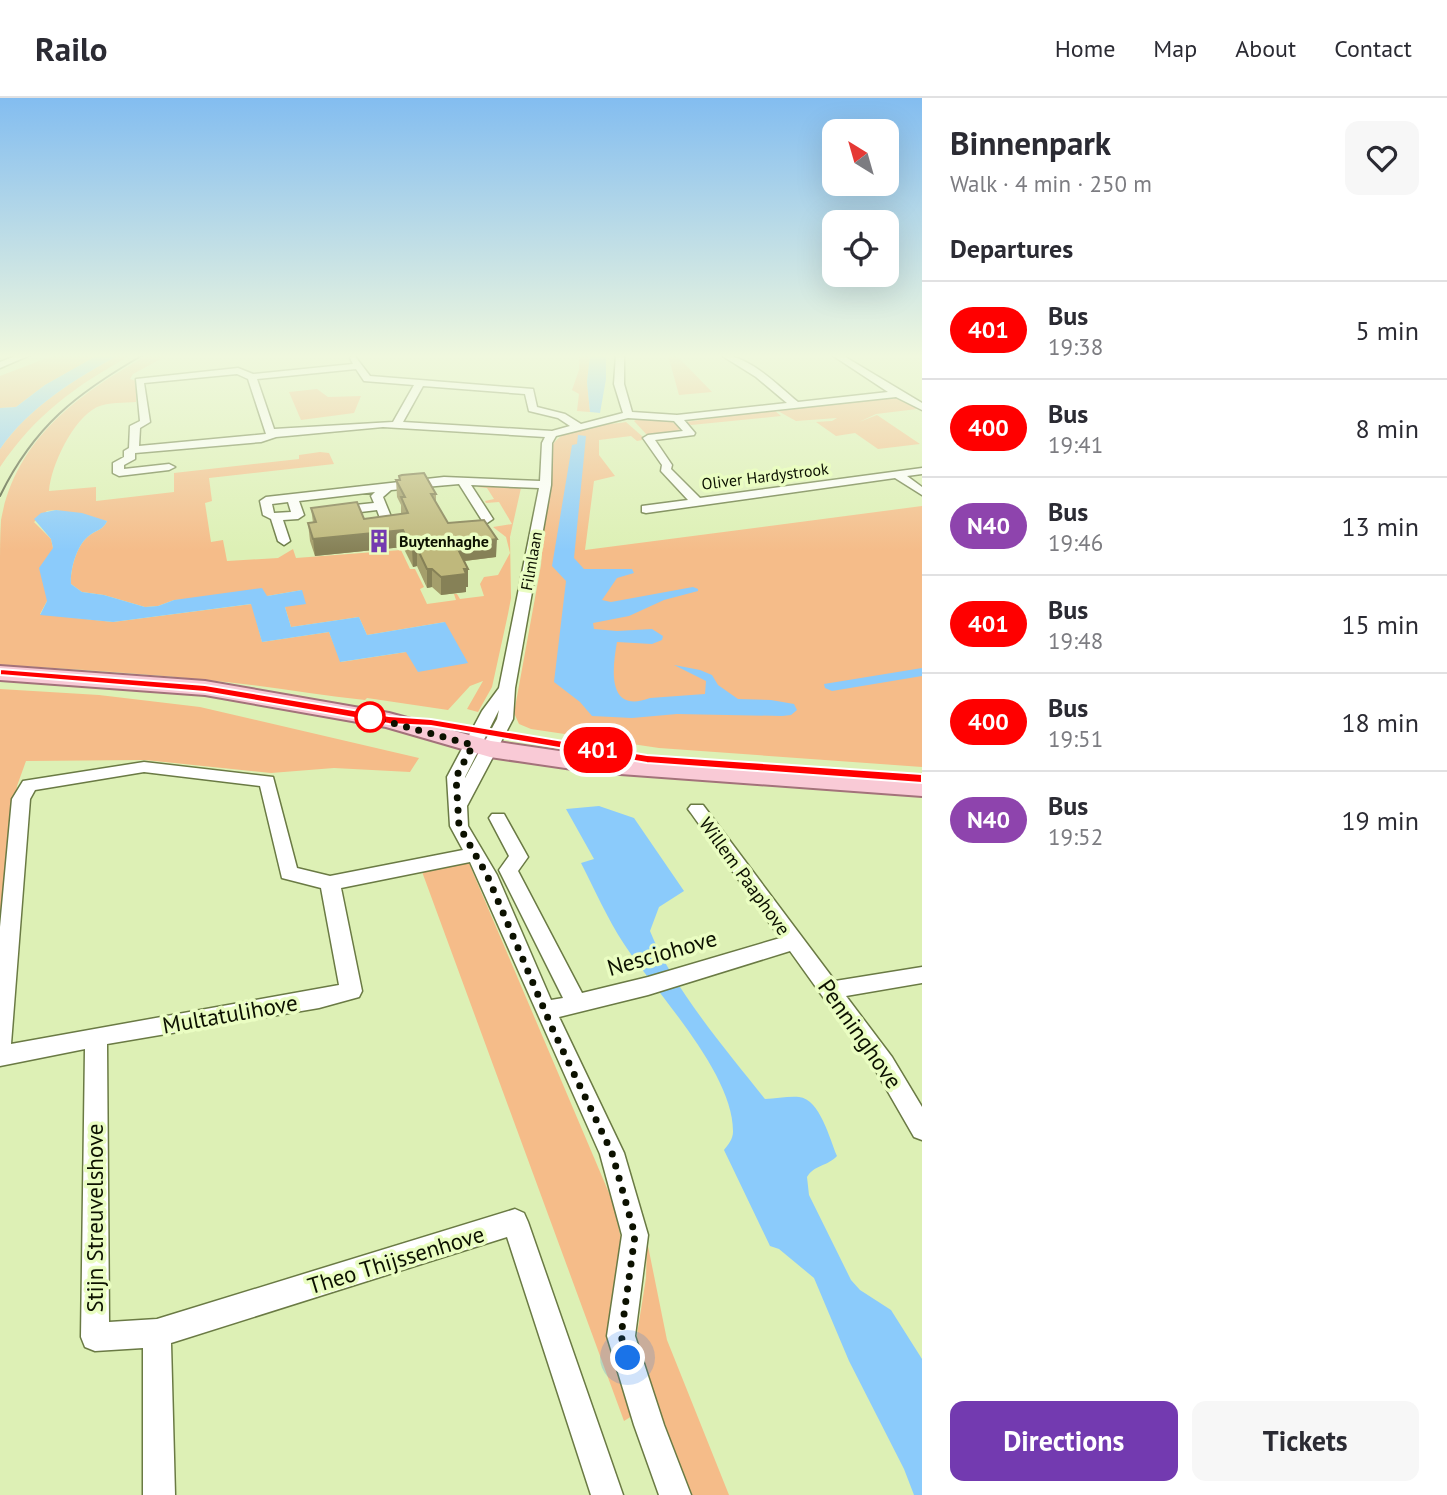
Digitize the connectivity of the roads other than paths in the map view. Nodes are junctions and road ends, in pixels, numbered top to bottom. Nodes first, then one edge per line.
1 (145, 420) edge
2 (266, 420) edge
3 (399, 420) edge
4 (568, 420) edge
5 (604, 420) edge
6 (679, 420) edge
7 (397, 424) junction
8 (577, 426) junction
9 (690, 433) junction
10 (274, 434) junction
11 (552, 434) junction
12 (704, 441) dead end
13 (134, 450) junction
14 (169, 467) dead end
15 (922, 471) edge
16 (898, 475) junction
17 (463, 481) junction
18 (545, 485) junction
19 (387, 486) junction
20 (922, 492) edge
21 (292, 498) junction
22 (697, 502) junction
23 (381, 506) junction
24 (646, 509) dead end
25 (325, 513) edge
26 (276, 517) junction
27 (487, 519) edge
28 (372, 527) edge
29 (285, 541) dead end
30 (7, 673) edge
31 (485, 740) junction
32 (922, 788) edge
33 (697, 809) dead end
34 (498, 818) dead end
35 (476, 854) junction
36 (330, 883) junction
37 (793, 942) junction
38 (922, 975) edge
39 (831, 990) junction
40 (576, 1003) junction
41 (545, 1011) junction
42 (96, 1037) junction
43 (0, 1045) edge
44 (0, 1056) edge
45 (922, 1129) edge
46 (157, 1333) junction
47 (159, 1495) edge
48 (607, 1495) edge
49 (675, 1495) edge

1 - 13 street
2 - 10 street
3 - 7 street
4 - 8 street
5 - 8 street
6 - 9 street
7 - 10 street
7 - 11 street
8 - 11 street
9 - 12 street
9 - 22 street, Oliver Hardystrook
10 - 13 street
11 - 18 street, Filmlaan
13 - 14 street
15 - 16 street, Oliver Hardystrook
16 - 20 street
16 - 22 street, Oliver Hardystrook
17 - 18 street
17 - 19 street
17 - 27 street
18 - 31 street, Filmlaan
19 - 21 street
19 - 23 street
21 - 26 street
21 - 26 street
22 - 24 street
23 - 25 street
23 - 28 street
26 - 29 street
30 - 31 main road
31 - 32 main road
31 - 35 street, Filmlaan
33 - 37 street, Willem Paaphove
34 - 40 street
35 - 36 street
35 - 41 street
36 - 42 street, Multatulihove
36 - 43 street
37 - 39 street, Penninghove
37 - 40 street, Nesciohove
38 - 39 street
39 - 45 street, Penninghove
40 - 41 street, Nesciohove
41 - 49 street
42 - 44 street, Multatulihove
42 - 46 street, Stijn Streuvelshove
46 - 47 street
46 - 48 street, Theo Thijssenhove

